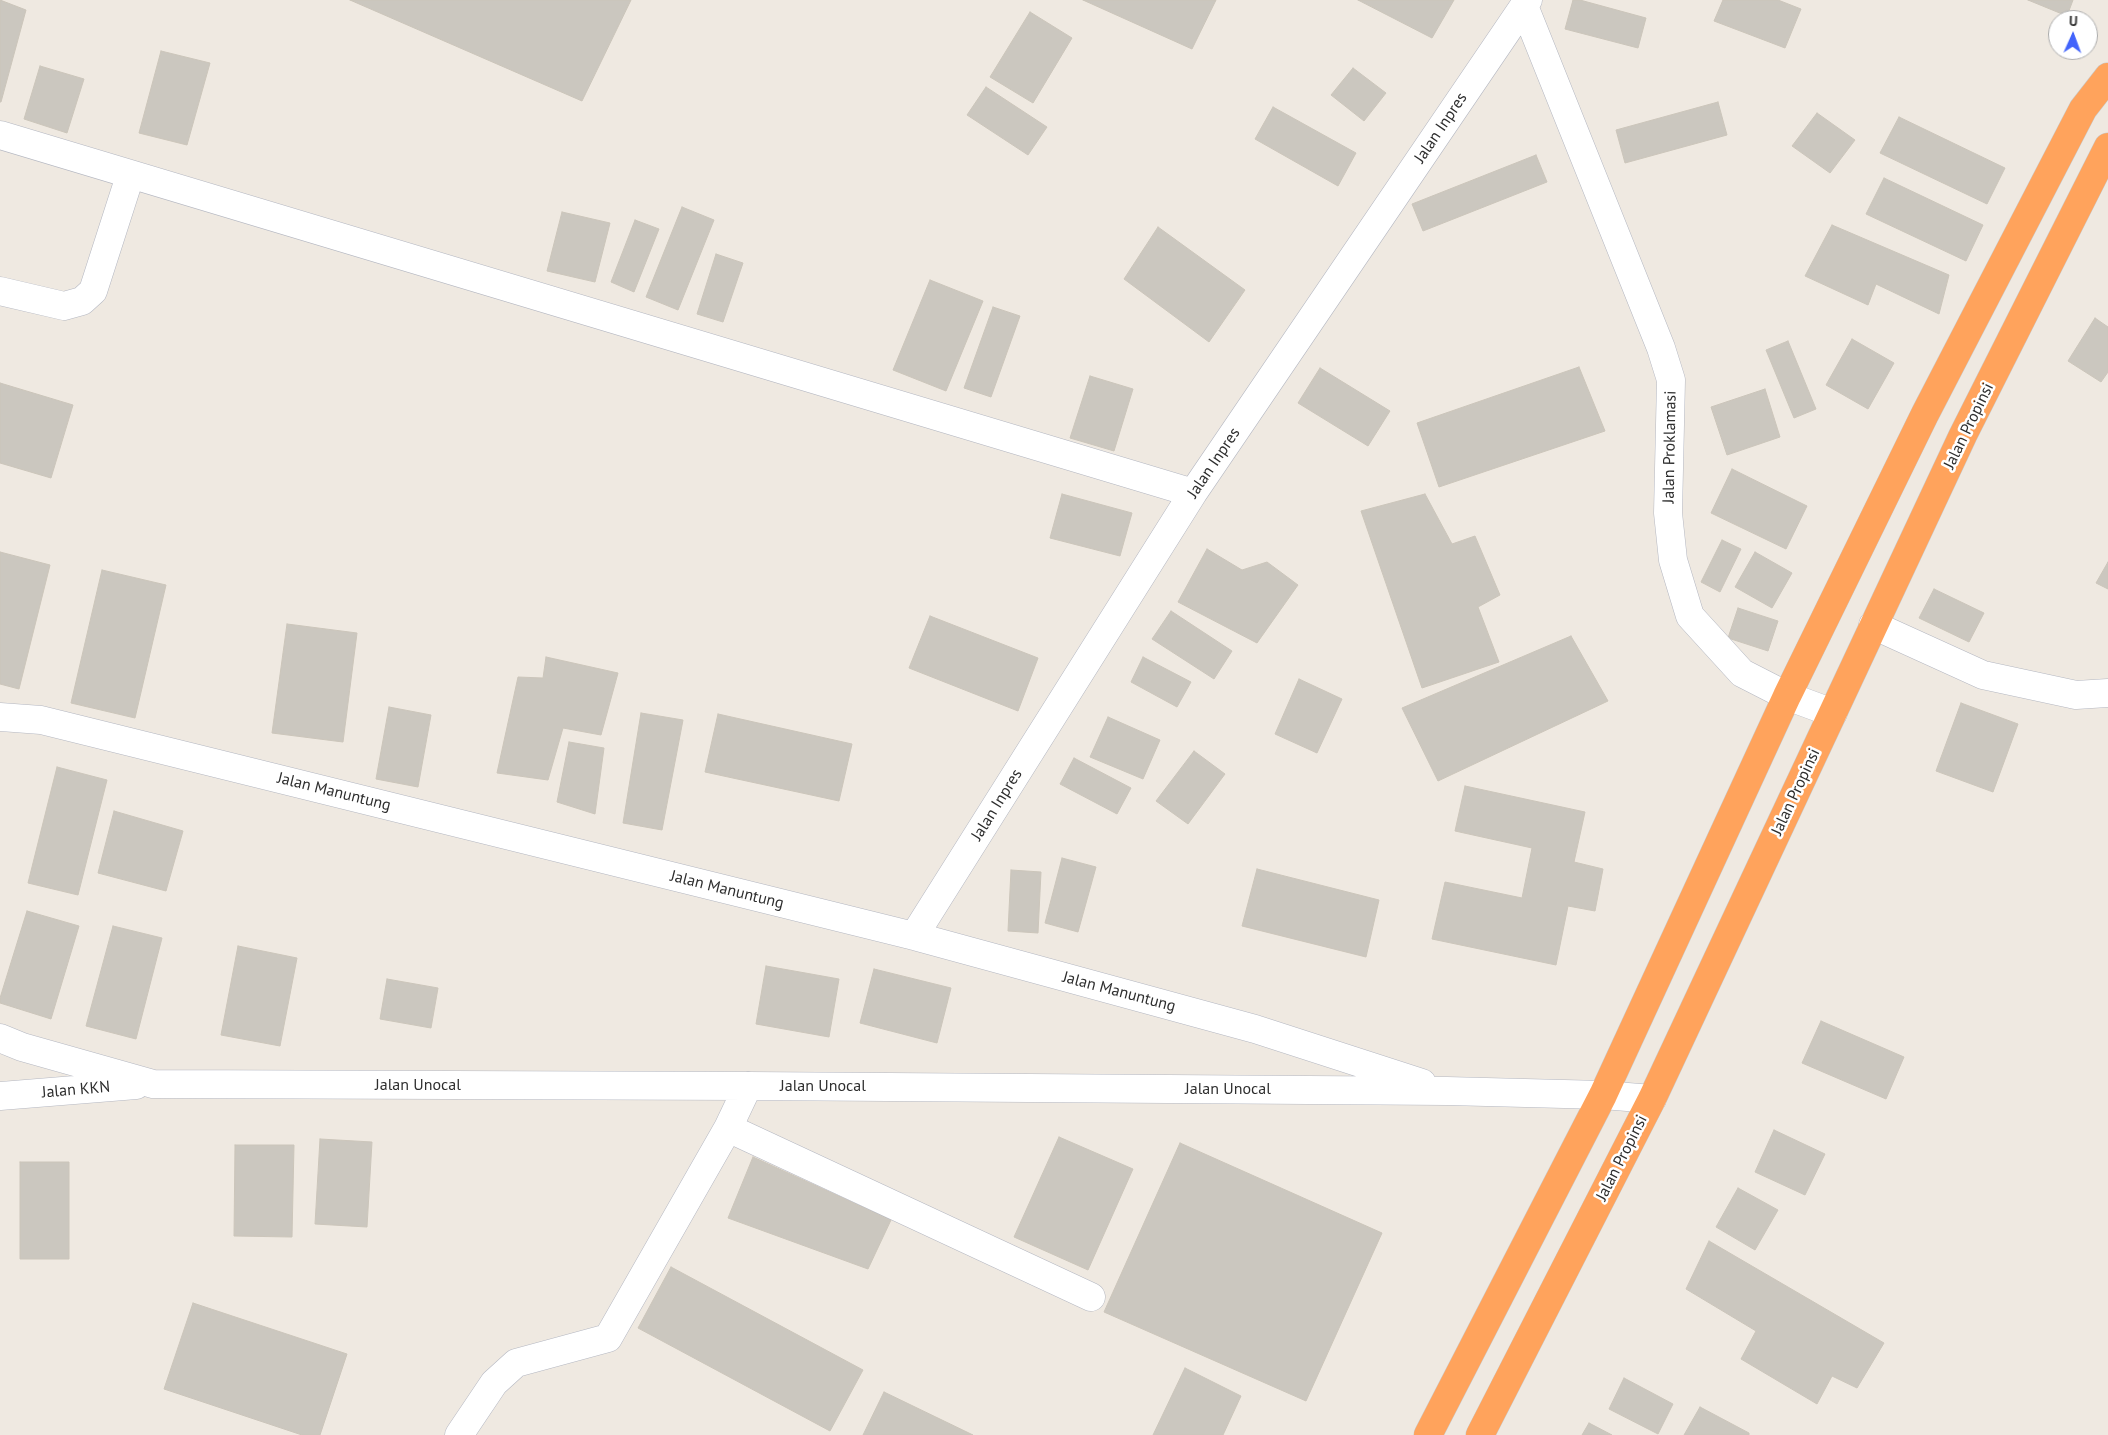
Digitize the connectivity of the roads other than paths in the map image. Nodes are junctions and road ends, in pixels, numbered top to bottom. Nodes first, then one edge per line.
1 (1526, 3) edge
2 (2108, 77) edge
3 (0, 135) edge
4 (2108, 147) edge
5 (130, 176) junction
6 (0, 290) edge
7 (1193, 493) junction
8 (1873, 625) junction
9 (2108, 693) edge
10 (1787, 696) junction
11 (1834, 712) junction
12 (0, 717) edge
13 (914, 936) junction
14 (0, 1038) edge
15 (153, 1084) junction
16 (748, 1086) junction
17 (1448, 1091) junction
18 (1603, 1094) junction
19 (0, 1096) edge
20 (1652, 1099) junction
21 (728, 1128) junction
22 (1091, 1297) dead end
23 (460, 1435) edge
24 (1428, 1435) edge
25 (1480, 1435) edge

1 - 7 street, Jalan Inpres
1 - 10 street, Jalan Proklamasi
2 - 10 highway
3 - 5 street
4 - 8 highway, Jalan Propinsi
5 - 6 street
5 - 7 street
7 - 13 street, Jalan Inpres
8 - 9 street
8 - 11 highway, Jalan Propinsi
10 - 11 street, Jalan Proklamasi
10 - 18 highway
11 - 20 highway, Jalan Propinsi
12 - 13 street, Jalan Manuntung
13 - 17 street, Jalan Manuntung
14 - 15 street, Jalan Unocal
15 - 16 street, Jalan Unocal
15 - 19 street, Jalan KKN
16 - 17 street, Jalan Unocal
16 - 21 street
17 - 18 street, Jalan Unocal
18 - 20 street, Jalan Unocal
18 - 24 highway
20 - 25 highway, Jalan Propinsi
21 - 22 street
21 - 23 street

